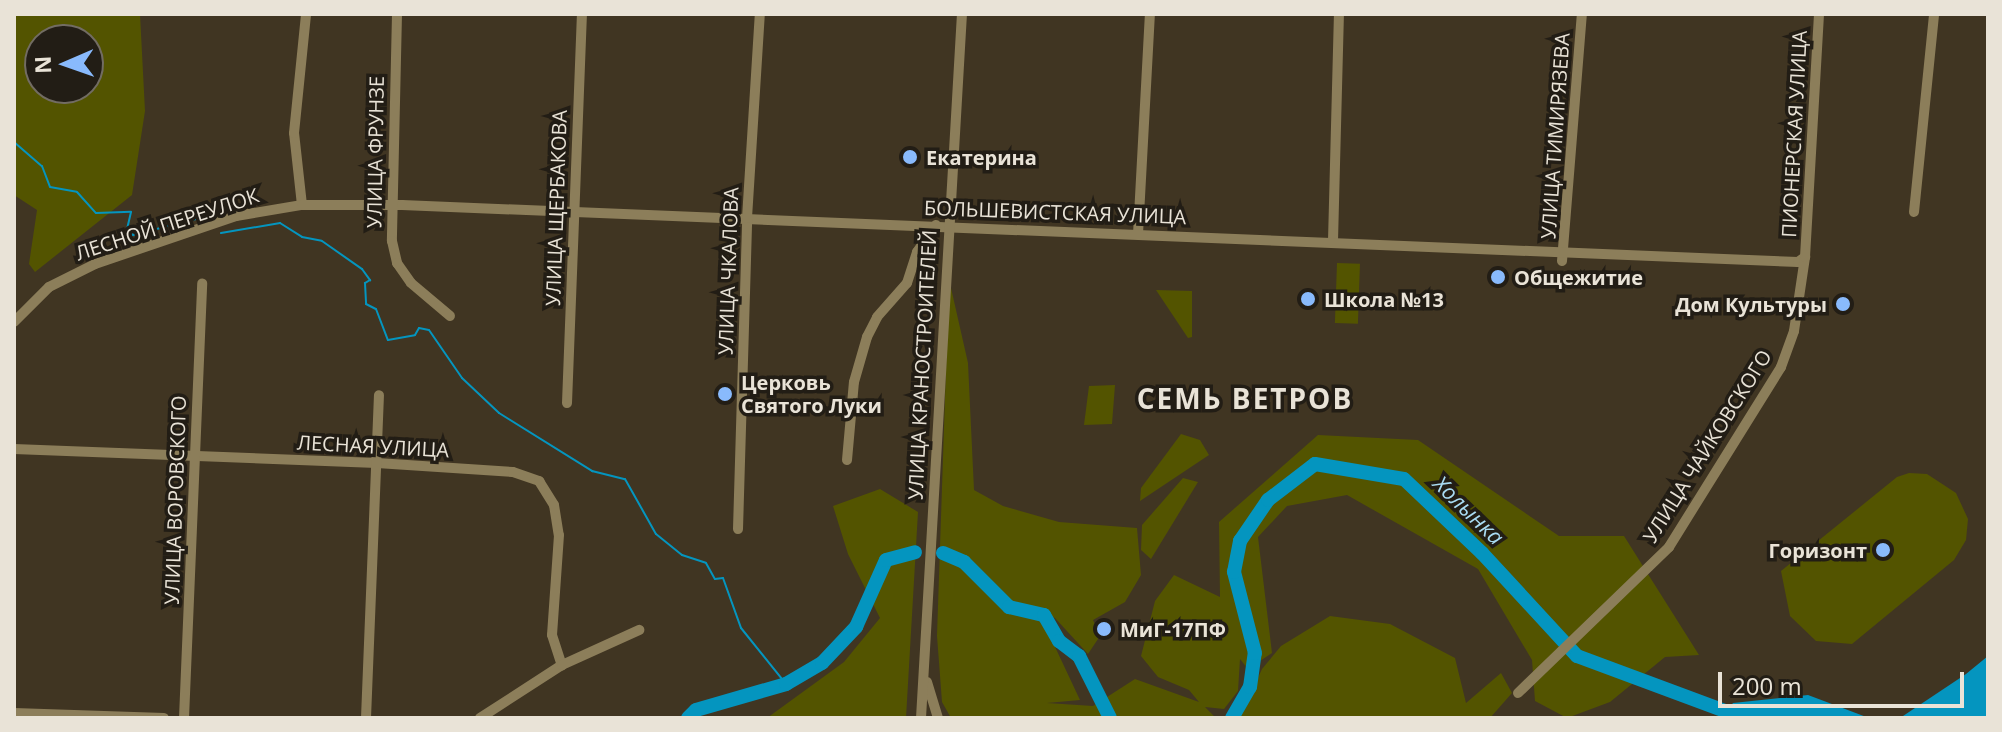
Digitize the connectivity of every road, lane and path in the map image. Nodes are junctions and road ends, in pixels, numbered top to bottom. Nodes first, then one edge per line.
1 (306, 14) edge
2 (397, 14) edge
3 (582, 14) edge
4 (760, 14) edge
5 (962, 14) edge
6 (1150, 14) edge
7 (1339, 14) edge
8 (1582, 14) edge
9 (1819, 14) edge
10 (1934, 14) edge
11 (389, 204) junction
12 (302, 205) junction
13 (572, 211) junction
14 (1914, 212) dead end
15 (747, 218) junction
16 (936, 225) junction
17 (949, 226) junction
18 (1138, 234) junction
19 (1333, 241) junction
20 (1563, 256) junction
21 (1805, 257) junction
22 (202, 283) dead end
23 (450, 316) dead end
24 (14, 322) edge
25 (379, 395) dead end
26 (567, 403) dead end
27 (14, 449) edge
28 (195, 457) junction
29 (847, 460) dead end
30 (377, 463) junction
31 (738, 529) dead end
32 (639, 630) dead end
33 (925, 657) junction
34 (562, 665) junction
35 (1518, 693) dead end
36 (14, 713) edge
37 (164, 718) edge
38 (184, 718) edge
39 (366, 718) edge
40 (480, 718) edge
41 (921, 718) edge
42 (938, 718) edge

1 - 12 street
2 - 11 street, УЛИЦА ФРУНЗЕ
3 - 13 street, УЛИЦА ЩЕРБАКОВА
4 - 15 street, УЛИЦА ЧКАЛОВА
5 - 17 street, УЛИЦА КРАНОСТРОИТЕЛЕЙ
6 - 18 street
7 - 19 street
8 - 20 street, УЛИЦА ТИМИРЯЗЕВА
9 - 21 street, ПИОНЕРСКАЯ УЛИЦА
10 - 14 street
11 - 12 street, БОЛЬШЕВИСТСКАЯ УЛИЦА
11 - 13 street, БОЛЬШЕВИСТСКАЯ УЛИЦА
11 - 23 street, УЛИЦА ФРУНЗЕ
12 - 24 street, ЛЕСНОЙ ПЕРЕУЛОК
13 - 15 street, БОЛЬШЕВИСТСКАЯ УЛИЦА
13 - 26 street, УЛИЦА ЩЕРБАКОВА
15 - 16 street, БОЛЬШЕВИСТСКАЯ УЛИЦА
15 - 31 street, УЛИЦА ЧКАЛОВА
16 - 17 street, БОЛЬШЕВИСТСКАЯ УЛИЦА
16 - 29 street
17 - 18 street, БОЛЬШЕВИСТСКАЯ УЛИЦА
17 - 33 street, УЛИЦА КРАНОСТРОИТЕЛЕЙ
18 - 19 street, БОЛЬШЕВИСТСКАЯ УЛИЦА
19 - 20 street, БОЛЬШЕВИСТСКАЯ УЛИЦА
20 - 21 street, БОЛЬШЕВИСТСКАЯ УЛИЦА
21 - 35 street, УЛИЦА ЧАЙКОВСКОГО
22 - 28 street, УЛИЦА ВОРОВСКОГО
25 - 30 street
27 - 28 street, ЛЕСНАЯ УЛИЦА
28 - 30 street, ЛЕСНАЯ УЛИЦА
28 - 38 street, УЛИЦА ВОРОВСКОГО
30 - 34 street, ЛЕСНАЯ УЛИЦА
30 - 39 street
32 - 34 street
33 - 41 street, УЛИЦА КРАНОСТРОИТЕЛЕЙ
33 - 42 street
34 - 40 street
36 - 37 street

